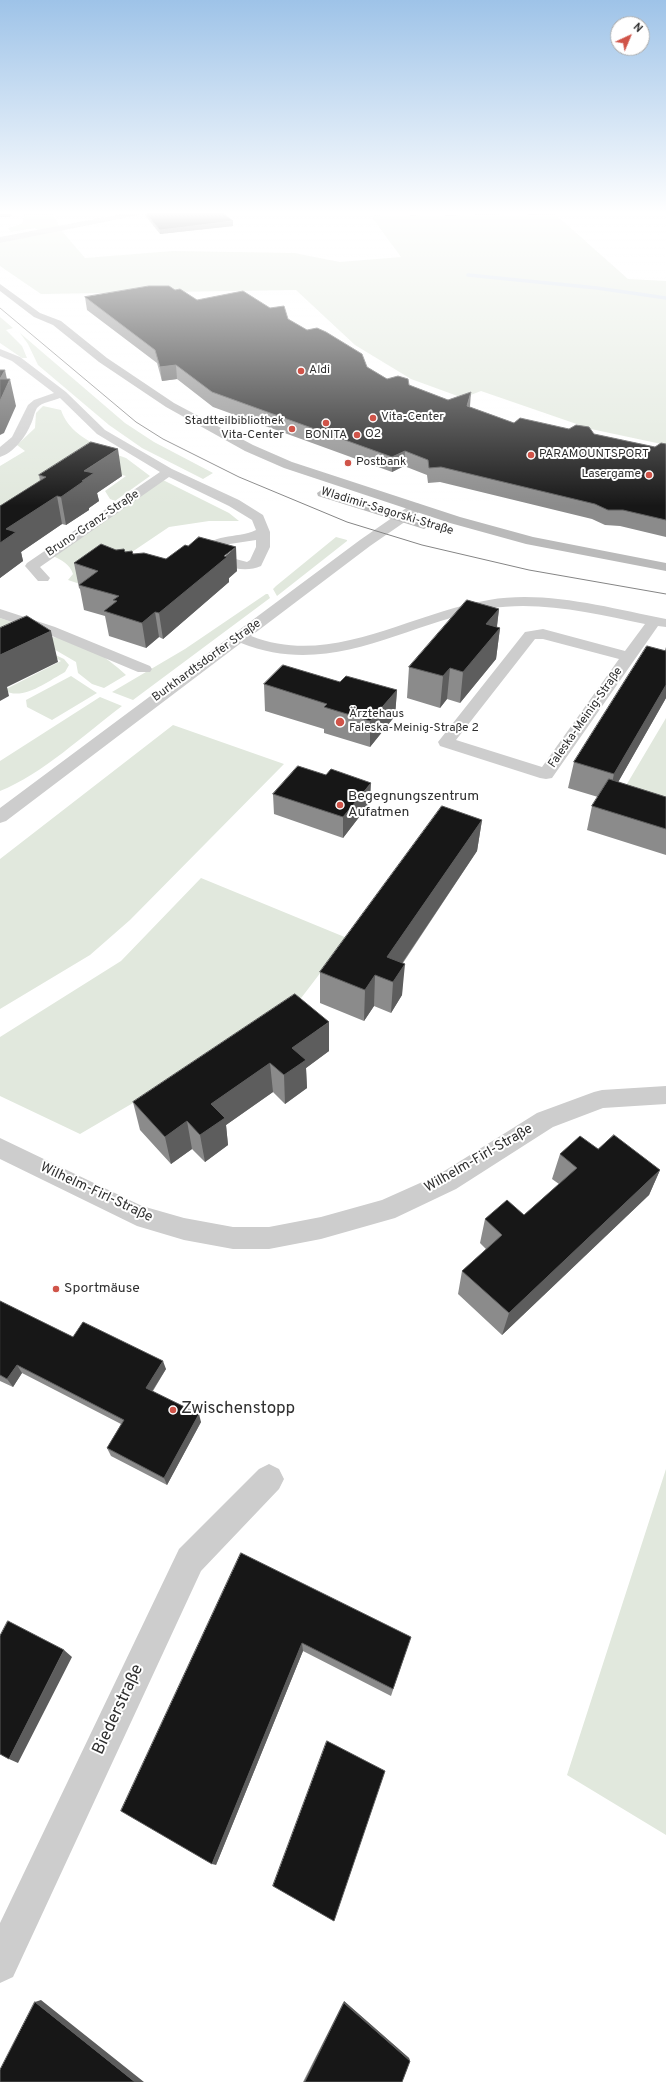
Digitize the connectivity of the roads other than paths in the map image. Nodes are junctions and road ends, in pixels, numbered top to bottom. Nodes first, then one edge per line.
1 (32, 311) edge
2 (37, 315) junction
3 (47, 331) dead end
4 (0, 352) edge
5 (62, 394) junction
6 (0, 453) edge
7 (242, 457) dead end
8 (262, 466) dead end
9 (168, 472) junction
10 (309, 487) dead end
11 (416, 507) junction
12 (401, 519) junction
13 (263, 532) dead end
14 (541, 556) dead end
15 (580, 564) dead end
16 (666, 567) edge
17 (42, 578) dead end
18 (666, 579) edge
19 (0, 612) edge
20 (660, 622) edge
21 (239, 637) junction
22 (629, 657) junction
23 (144, 669) dead end
24 (2, 812) edge
25 (666, 1095) edge
26 (0, 1148) edge
27 (269, 1479) dead end
28 (0, 1964) edge

1 - 2 main road, Wladimir-Sagorski-Straße
2 - 3 main road, Wladimir-Sagorski-Straße
2 - 11 main road, Wladimir-Sagorski-Straße
4 - 5 street
5 - 6 street
5 - 9 street
7 - 8 main road
9 - 13 street
9 - 17 street, Bruno-Granz-Straße
10 - 12 main road, Wladimir-Sagorski-Straße
11 - 12 street, Burkhardtsdorfer Straße
11 - 16 main road, Wladimir-Sagorski-Straße
12 - 14 main road, Wladimir-Sagorski-Straße
12 - 21 street, Burkhardtsdorfer Straße
15 - 18 main road
19 - 23 street
20 - 21 street, Faleska-Meinig-Straße
20 - 22 street, Faleska-Meinig-Straße
21 - 24 street, Burkhardtsdorfer Straße
22 - 22 street, Faleska-Meinig-Straße
25 - 26 street, Wilhelm-Firl-Straße
27 - 28 street, Biederstraße

